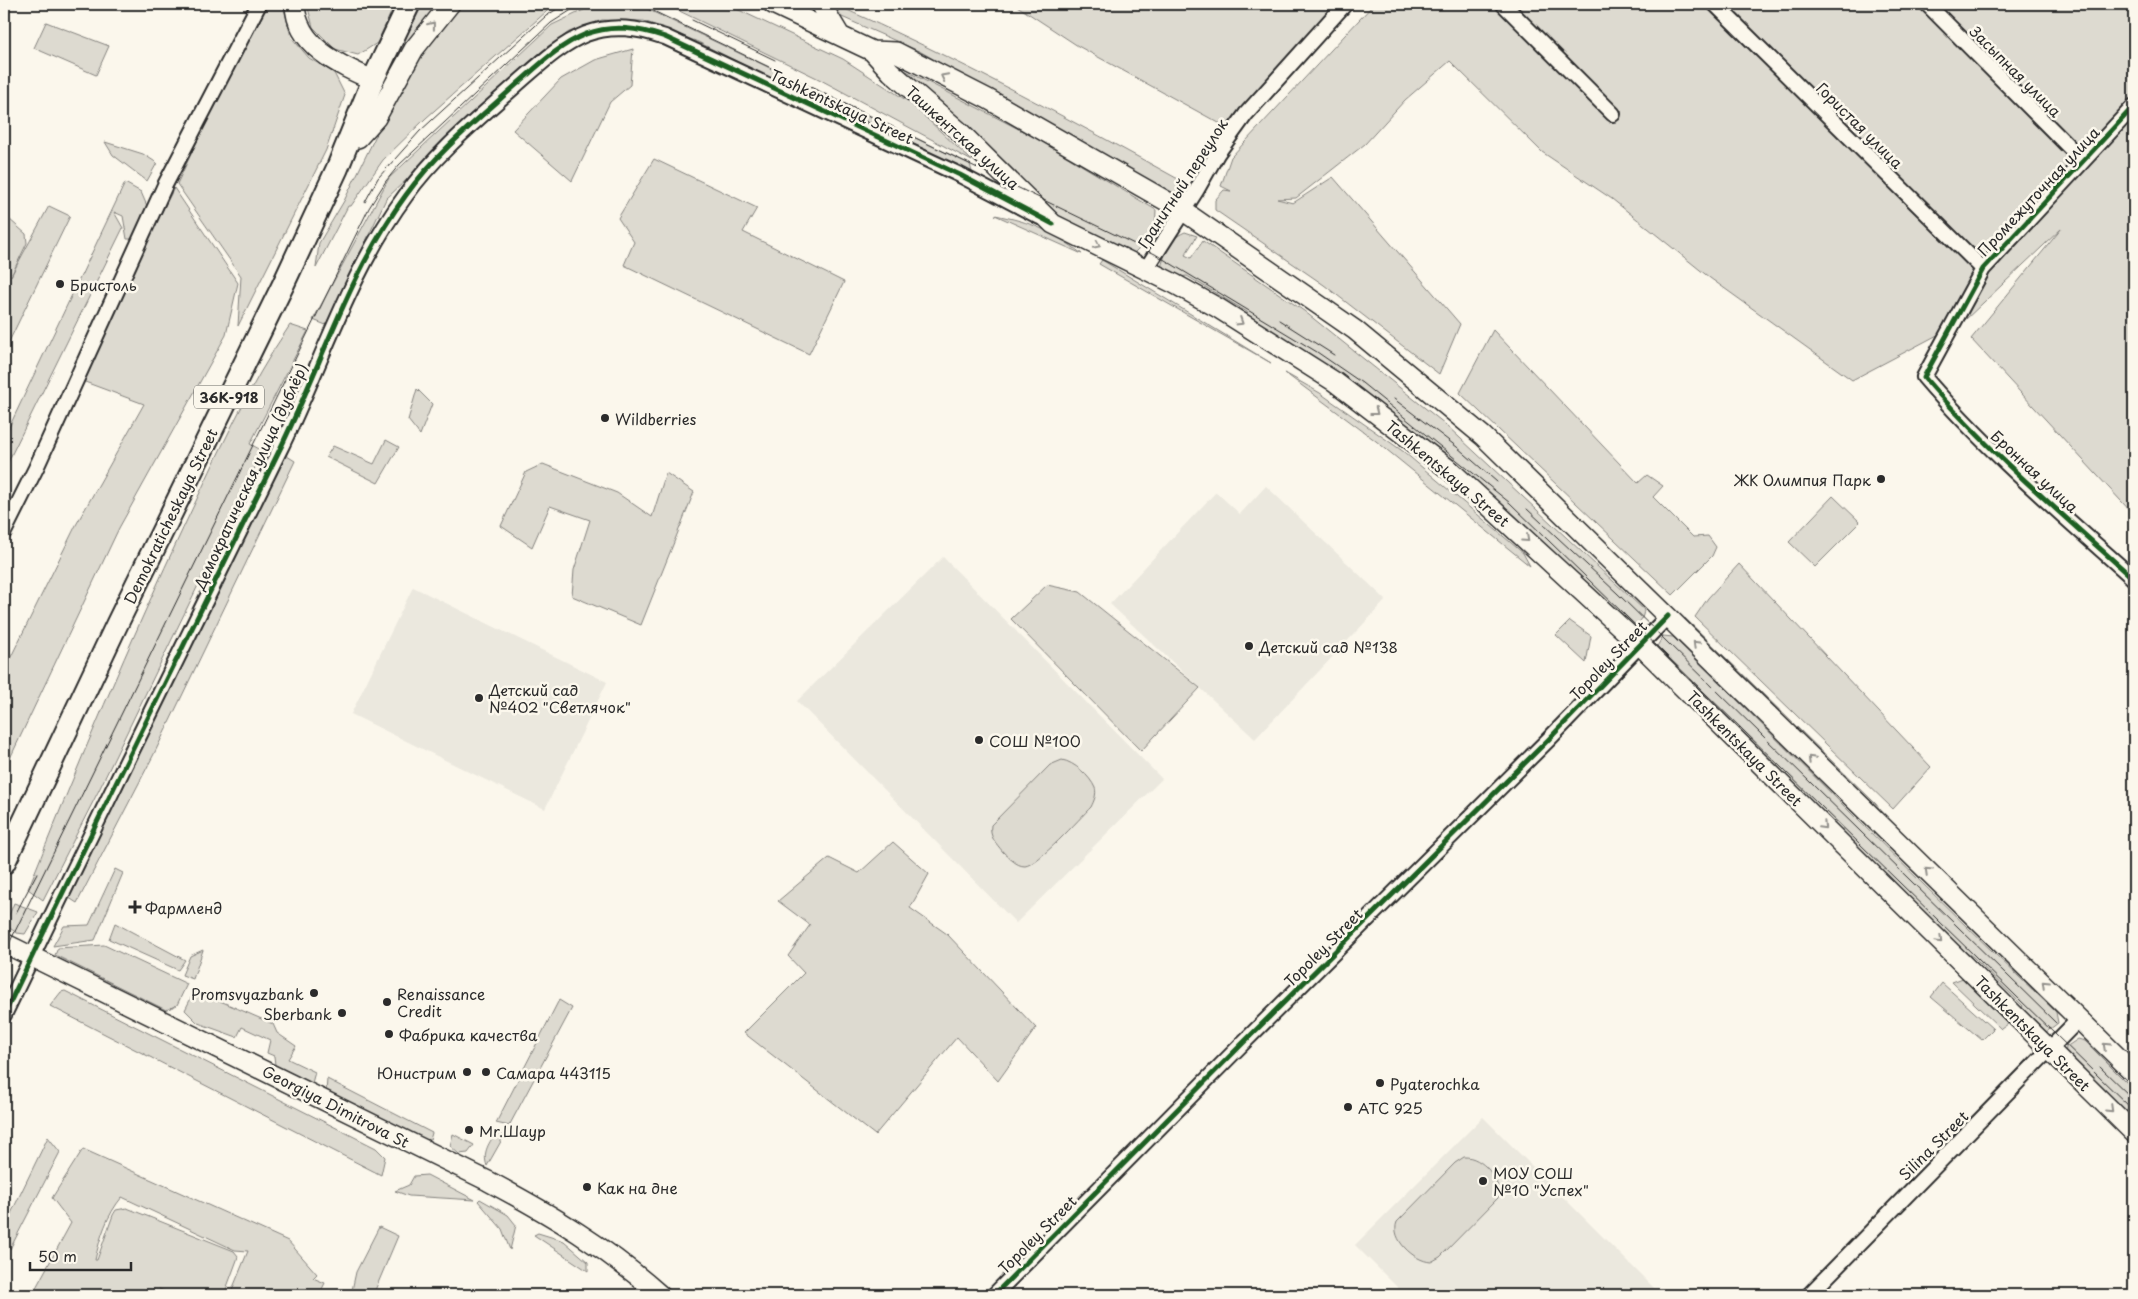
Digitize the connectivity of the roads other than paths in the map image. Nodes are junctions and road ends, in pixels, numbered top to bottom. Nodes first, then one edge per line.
1 (259, 4) edge
2 (295, 4) edge
3 (409, 4) edge
4 (422, 4) edge
5 (450, 4) edge
6 (773, 4) edge
7 (821, 4) edge
8 (1345, 4) edge
9 (1503, 4) edge
10 (1715, 4) edge
11 (1927, 4) edge
12 (614, 28) joint
13 (840, 35) junction
14 (872, 50) junction
15 (373, 80) junction
16 (2134, 106) edge
17 (1613, 114) dead end
18 (358, 138) junction
19 (2082, 160) junction
20 (337, 169) junction
21 (1182, 210) junction
22 (1053, 224) junction
23 (1146, 269) junction
24 (1983, 269) junction
25 (1924, 377) joint
26 (4, 532) edge
27 (2134, 579) edge
28 (1668, 616) junction
29 (1639, 644) junction
30 (4, 863) edge
31 (4, 943) edge
32 (30, 957) junction
33 (4, 1015) edge
34 (2080, 1018) junction
35 (2050, 1050) junction
36 (2134, 1072) edge
37 (2134, 1133) edge
38 (658, 1294) edge
39 (994, 1295) edge
40 (1809, 1295) edge

1 - 26 street
2 - 15 main road
3 - 15 main road, Demokraticheskaya Street / 36К-918
4 - 18 main road, Demokraticheskaya Street / 36К-918
18 -> 5 main road
6 - 13 main road, Ташкентская улица
7 - 13 main road
8 - 21 street, Гранитный переулок
9 - 17 street
10 - 24 street, Гористая улица
11 - 19 street, Засыпная улица
12 - 22 street, Tashkentskaya Street
12 - 32 street, Демократическая улица (дублёр)
13 - 14 main road, Ташкентская улица
21 -> 14 main road, Ташкентская улица
14 - 22 main road, Ташкентская улица
15 - 20 main road, Demokraticheskaya Street / 36К-918
16 - 19 street, Промежуточная улица
18 - 20 main road, Demokraticheskaya Street / 36К-918
19 - 24 street, Промежуточная улица
20 - 30 main road, Demokraticheskaya Street / 36К-918
21 - 23 street, Гранитный переулок
21 - 28 main road
22 -> 23 main road, Tashkentskaya Street
23 -> 29 main road, Tashkentskaya Street
24 - 25 street, Промежуточная улица
25 - 27 street, Бронная улица
28 - 29 street, Topoley Street
34 -> 28 main road
29 -> 35 main road, Tashkentskaya Street
29 - 39 street, Topoley Street
31 - 32 main road, Georgiya Dimitrova St
32 - 33 street, Демократическая улица (дублёр)
32 - 38 main road, Georgiya Dimitrova St
34 - 35 street, Silina Street
36 -> 34 main road
35 -> 37 main road, Tashkentskaya Street
35 - 40 street, Silina Street

